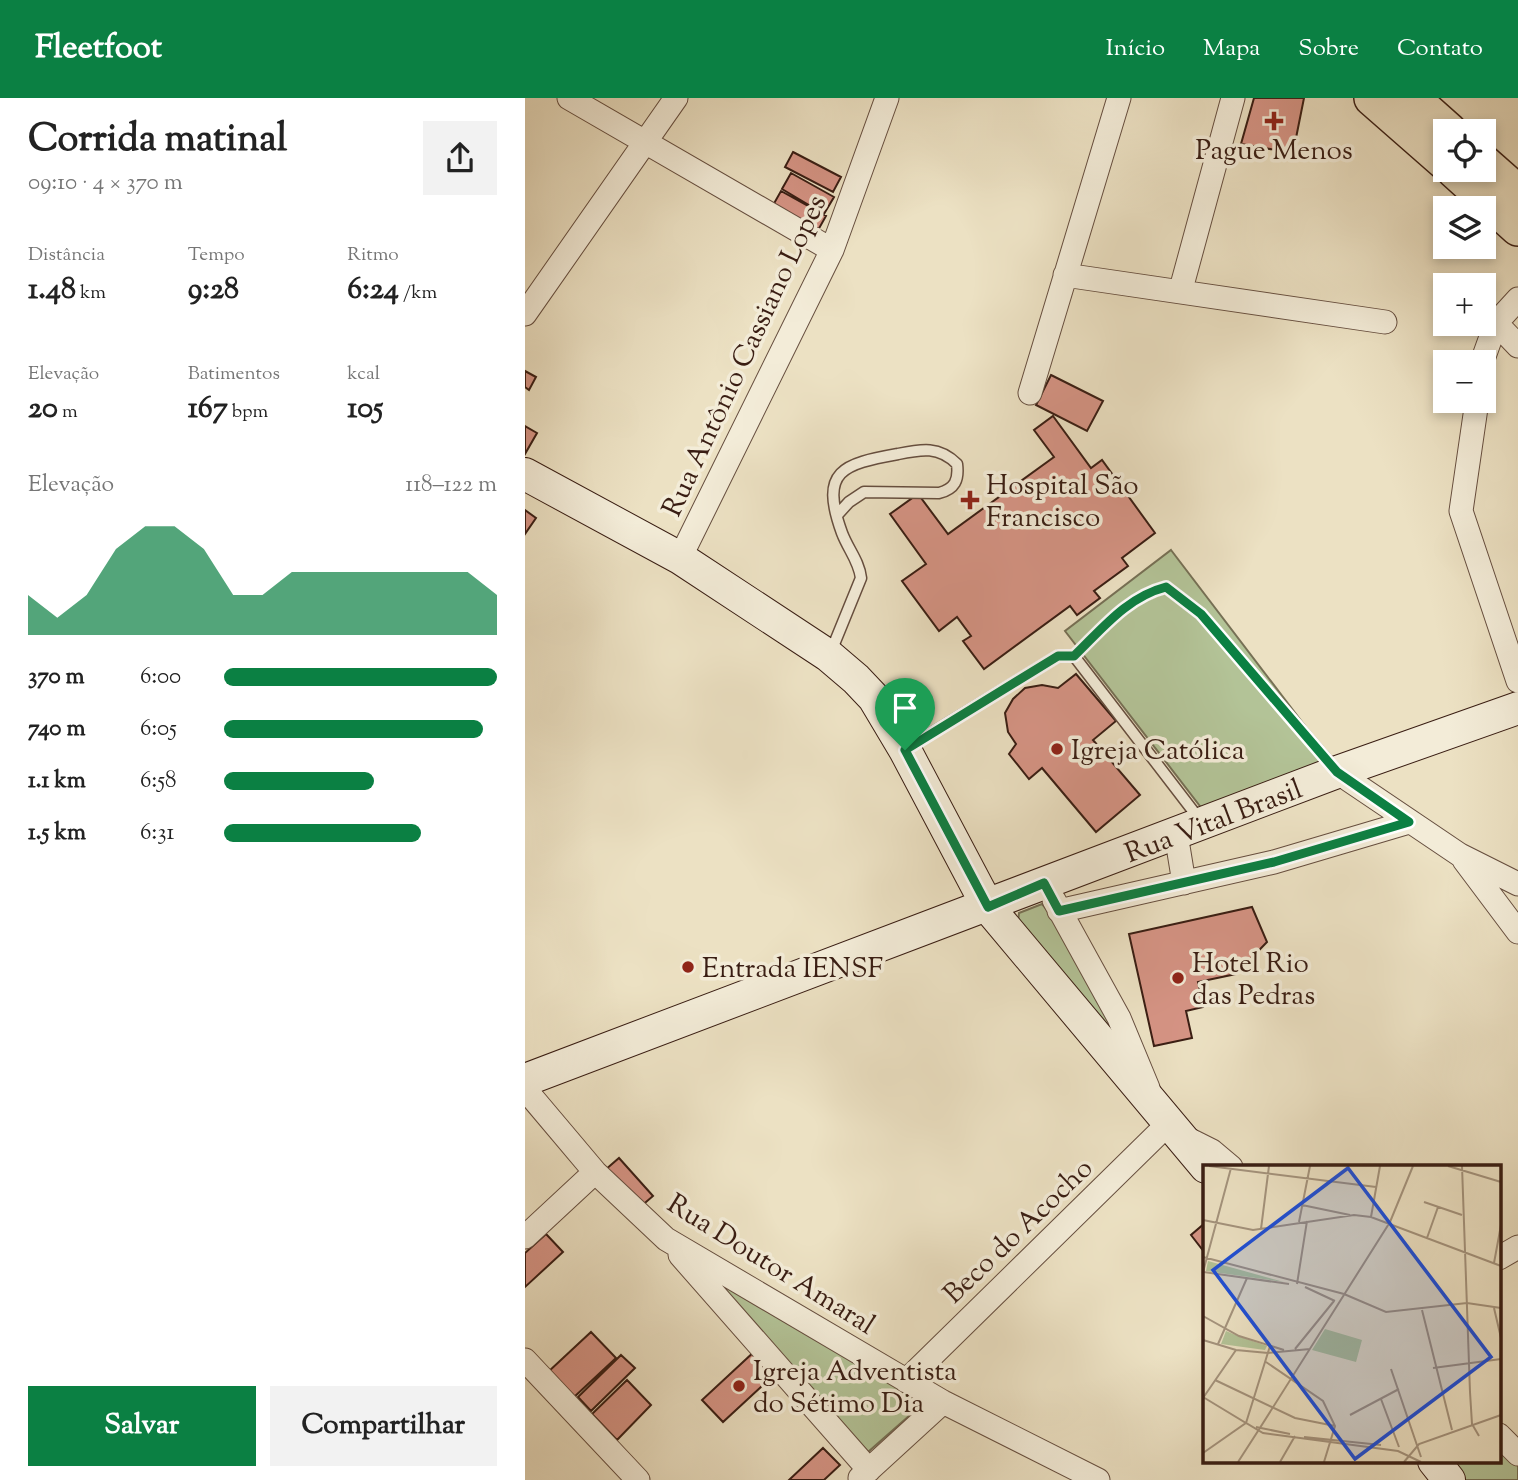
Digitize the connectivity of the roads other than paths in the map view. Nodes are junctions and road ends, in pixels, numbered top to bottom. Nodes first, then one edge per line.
1 (569, 98) edge
2 (676, 98) edge
3 (887, 98) edge
4 (1119, 98) edge
5 (1233, 98) edge
6 (1372, 98) edge
7 (1417, 99) edge
8 (1437, 119) edge
9 (644, 140) junction
10 (1433, 151) edge
11 (1496, 174) edge
12 (1467, 182) edge
13 (1518, 193) edge
14 (1518, 228) edge
15 (832, 250) junction
16 (1065, 275) junction
17 (1181, 289) junction
18 (1518, 299) edge
19 (525, 314) edge
20 (1385, 322) dead end
21 (1496, 323) joint
22 (1518, 346) edge
23 (1030, 393) dead end
24 (1475, 413) edge
25 (525, 474) edge
26 (838, 514) junction
27 (680, 558) junction
28 (829, 656) junction
29 (1074, 656) junction
30 (1518, 681) edge
31 (1518, 708) edge
32 (905, 750) junction
33 (1337, 772) junction
34 (1409, 822) junction
35 (1189, 829) junction
36 (1460, 855) junction
37 (1044, 883) junction
38 (1184, 883) junction
39 (1518, 884) edge
40 (988, 907) junction
41 (1059, 911) junction
42 (1517, 928) edge
43 (525, 1080) edge
44 (525, 1089) edge
45 (1169, 1120) junction
46 (1204, 1165) edge
47 (1228, 1165) edge
48 (595, 1172) junction
49 (525, 1237) edge
50 (666, 1239) junction
51 (1518, 1247) edge
52 (1501, 1257) edge
53 (525, 1360) edge
54 (906, 1381) junction
55 (943, 1402) junction
56 (1501, 1437) edge
57 (1518, 1454) edge
58 (1435, 1462) edge
59 (864, 1475) edge
60 (638, 1480) edge
61 (1098, 1480) edge
62 (1449, 1480) edge

1 - 9 street
2 - 9 street
3 - 15 street, Rua Antônio Cassiano Lopes
4 - 16 street
5 - 17 street
6 - 10 main road
7 - 8 main road
9 - 15 street
9 - 19 street
11 - 13 main road
12 - 14 main road
15 - 27 street, Rua Antônio Cassiano Lopes
16 - 17 street
16 - 23 street
17 - 20 street
18 - 21 street
21 - 22 street
24 - 30 street
25 - 27 main road
26 - 26 lane
26 - 28 lane
27 - 28 main road
28 - 32 main road
29 - 32 lane
29 - 33 lane
29 - 35 lane
31 - 33 main road, Rua Vital Brasil
32 - 40 main road
33 - 34 street
33 - 35 main road, Rua Vital Brasil
34 - 36 street
34 - 38 street
35 - 37 main road, Rua Vital Brasil
35 - 38 street
36 - 39 street
36 - 42 street
37 - 40 main road, Rua Vital Brasil
37 - 41 street
38 - 41 street
40 - 43 main road, Rua Vital Brasil
40 - 45 main road
41 - 45 street
44 - 48 street, Rua Doutor Amaral
45 - 46 main road
45 - 47 street
45 - 54 street, Beco do Acocho
48 - 49 street
48 - 50 street, Rua Doutor Amaral
50 - 54 street, Rua Doutor Amaral
50 - 59 street
51 - 52 street
53 - 60 street
54 - 55 street, Rua Doutor Amaral
55 - 59 street
55 - 61 street, Rua Doutor Amaral
56 - 57 street
58 - 62 main road

